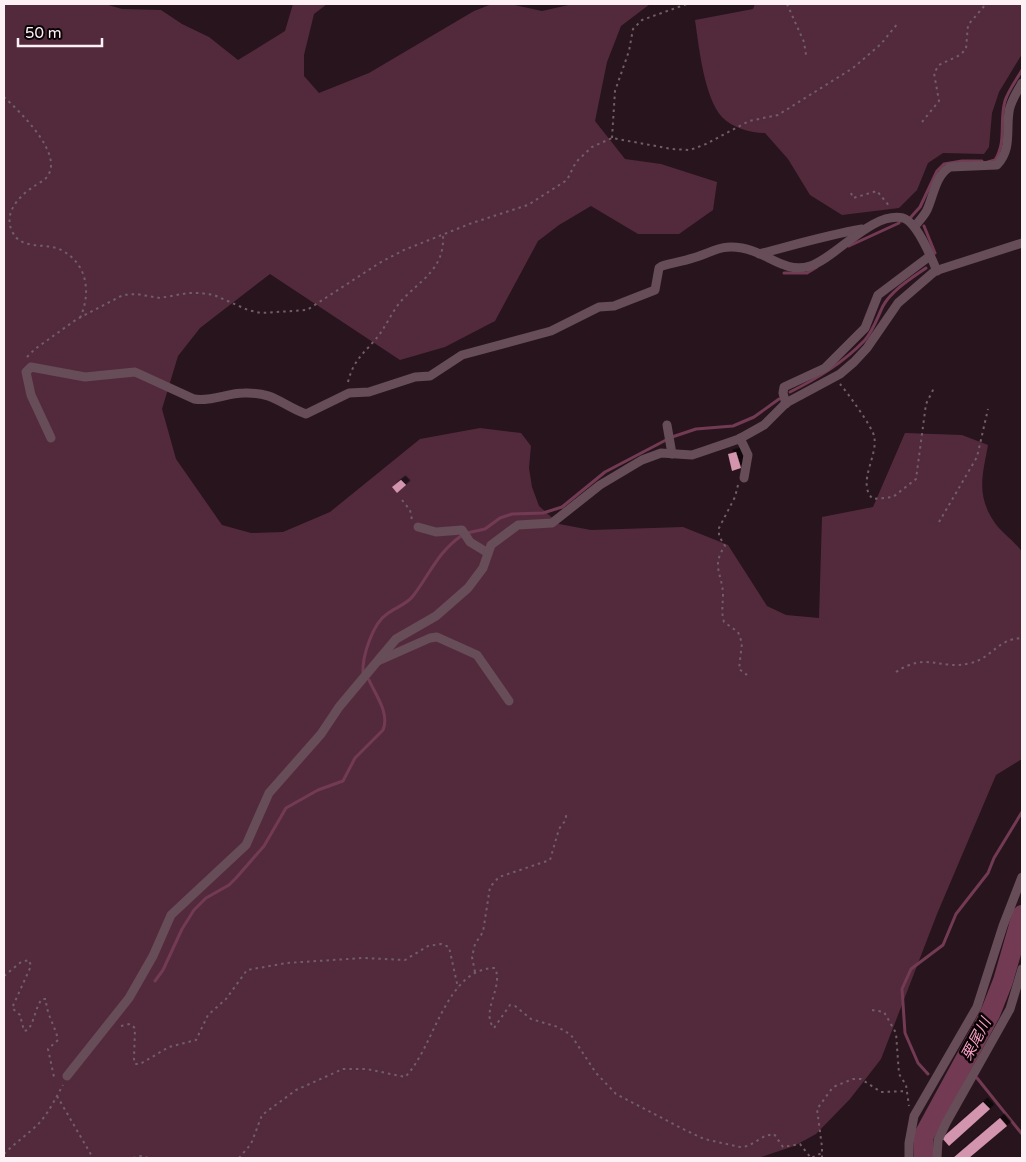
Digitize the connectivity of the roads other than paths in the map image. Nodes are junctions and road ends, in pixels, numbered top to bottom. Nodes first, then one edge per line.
1 (1022, 83) edge
2 (915, 226) junction
3 (866, 228) junction
4 (1022, 243) edge
5 (759, 254) junction
6 (930, 256) junction
7 (937, 271) junction
8 (786, 404) junction
9 (667, 425) dead end
10 (51, 438) dead end
11 (740, 438) junction
12 (672, 454) junction
13 (744, 478) road end
14 (418, 527) road end
15 (488, 553) junction
16 (378, 662) junction
17 (509, 701) dead end
18 (1022, 877) edge
19 (1022, 969) edge
20 (67, 1076) road end
21 (909, 1158) edge
22 (937, 1158) edge

1 - 2 street
2 - 3 street
2 - 6 street
3 - 5 street
3 - 5 street
4 - 7 street
5 - 10 street
6 - 7 street
6 - 8 street
7 - 8 street
8 - 11 street
9 - 12 street
11 - 12 street
11 - 13 street
12 - 15 street
14 - 15 street
15 - 16 street
16 - 17 street
16 - 20 street
18 - 21 street
19 - 22 street

